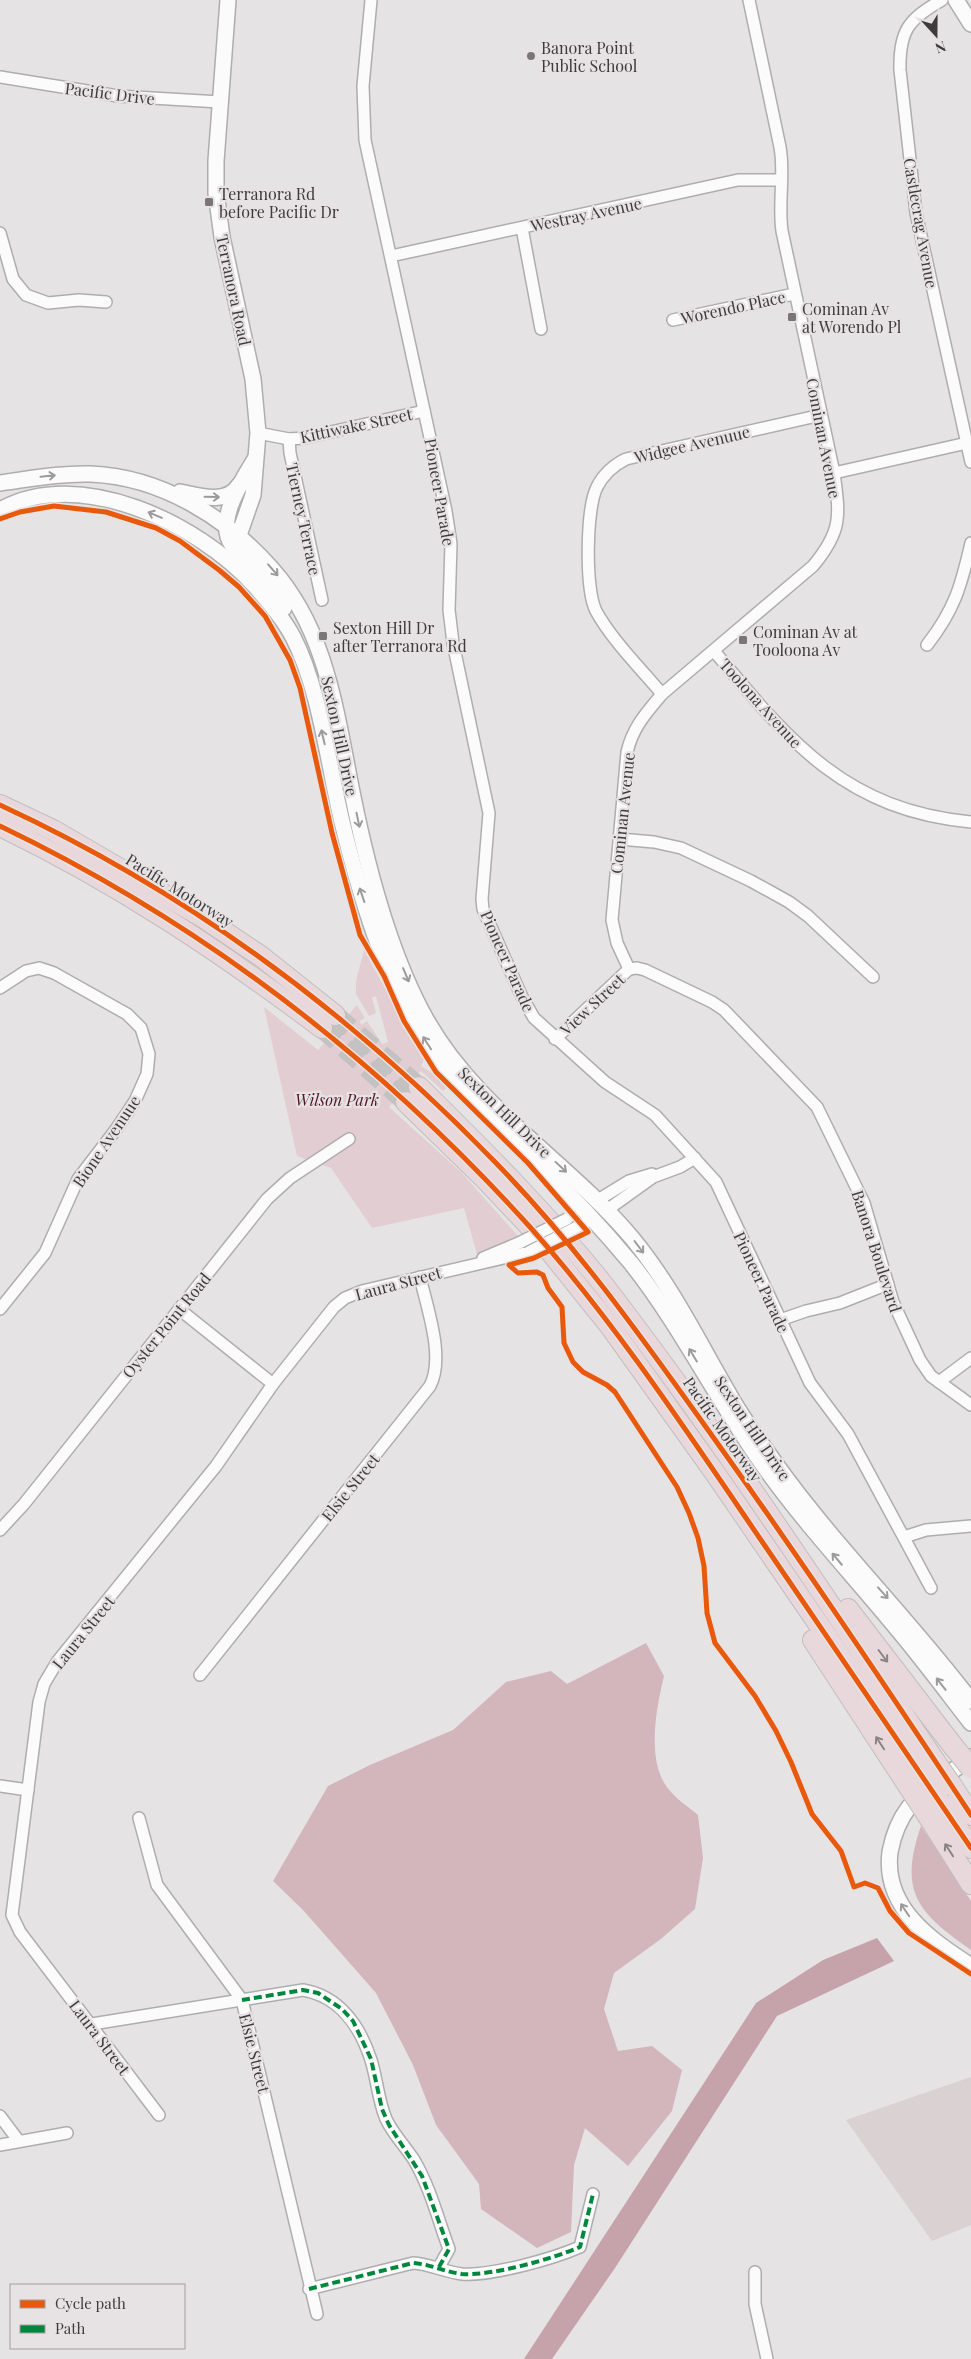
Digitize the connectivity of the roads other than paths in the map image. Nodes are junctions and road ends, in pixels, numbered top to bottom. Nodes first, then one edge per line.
1 (228, 0) edge
2 (371, 0) edge
3 (749, 0) edge
4 (942, 0) edge
5 (956, 0) edge
6 (971, 24) edge
7 (0, 77) edge
8 (220, 102) junction
9 (781, 180) junction
10 (522, 228) junction
11 (0, 232) edge
12 (391, 256) junction
13 (794, 294) junction
14 (106, 302) dead end
15 (673, 320) dead end
16 (541, 329) dead end
17 (424, 411) junction
18 (821, 415) junction
19 (258, 433) junction
20 (289, 439) junction
21 (967, 443) junction
22 (255, 459) junction
23 (971, 462) edge
24 (834, 473) junction
25 (0, 483) edge
26 (147, 484) junction
27 (239, 485) junction
28 (0, 510) edge
29 (231, 533) junction
30 (198, 538) junction
31 (971, 543) edge
32 (322, 600) dead end
33 (291, 633) junction
34 (927, 645) dead end
35 (714, 651) junction
36 (662, 694) junction
37 (0, 805) edge
38 (971, 822) edge
39 (0, 826) edge
40 (619, 838) junction
41 (131, 885) junction
42 (629, 969) junction
43 (873, 977) dead end
44 (0, 988) edge
45 (328, 1022) tunnel mouth
46 (554, 1039) junction
47 (349, 1139) dead end
48 (695, 1158) junction
49 (602, 1205) junction
50 (588, 1214) junction
51 (571, 1224) junction
52 (463, 1266) junction
53 (420, 1277) junction
54 (888, 1284) junction
55 (179, 1309) junction
56 (0, 1310) edge
57 (780, 1320) junction
58 (971, 1358) edge
59 (939, 1382) junction
60 (273, 1384) junction
61 (971, 1405) edge
62 (971, 1526) edge
63 (0, 1530) edge
64 (904, 1537) junction
65 (795, 1552) junction
66 (931, 1588) dead end
67 (200, 1675) dead end
68 (971, 1701) edge
69 (971, 1723) edge
70 (971, 1756) edge
71 (971, 1768) edge
72 (920, 1772) junction
73 (0, 1786) edge
74 (28, 1790) junction
75 (940, 1802) junction
76 (971, 1816) edge
77 (140, 1818) dead end
78 (971, 1848) edge
79 (971, 1884) edge
80 (971, 1966) edge
81 (242, 2000) junction
82 (92, 2024) junction
83 (159, 2115) dead end
84 (0, 2116) edge
85 (67, 2133) dead end
86 (18, 2140) junction
87 (0, 2144) edge
88 (592, 2194) dead end
89 (439, 2267) junction
90 (755, 2272) dead end
91 (310, 2289) junction
92 (317, 2314) dead end
93 (767, 2359) edge

1 - 8 street, Terranora Road
2 - 12 street, Pioneer Parade
3 - 9 street, Cominan Avenue
4 - 21 street, Castlecrag Avenue
5 - 6 street
7 - 8 street, Pacific Drive
8 - 19 street, Terranora Road
9 - 10 street, Westray Avenue
9 - 13 street, Cominan Avenue
10 - 12 street, Westray Avenue
10 - 16 street
11 - 14 street
12 - 17 street, Pioneer Parade
13 - 15 street, Worendo Place
13 - 18 street, Cominan Avenue
17 - 20 street, Kittiwake Street
17 - 46 street, Pioneer Parade
18 - 24 street, Cominan Avenue
18 - 36 street, Widgee Avenuue
19 - 20 street, Kittiwake Street
19 - 22 street, Terranora Road
20 - 32 street, Tierney Terrace
21 - 23 street, Castlecrag Avenue
21 - 24 street
22 - 27 street, Terranora Road
22 - 29 street, Terranora Road
24 - 35 street, Cominan Avenue
25 -> 26 street, Sexton Hill Drive
26 -> 27 street
26 - 29 street, Sexton Hill Drive
27 - 29 street, Terranora Road
30 -> 28 street, Sexton Hill Drive
29 - 30 street
29 - 33 street
29 -> 49 street, Sexton Hill Drive
30 - 33 street, Sexton Hill Drive
31 - 34 street
50 -> 33 street, Sexton Hill Drive
35 - 36 street, Cominan Avenue
35 - 38 street, Toolona Avenue
36 - 40 street, Cominan Avenue
37 - 41 highway, Pacific Motorway
39 - 41 highway, Pacific Motorway
40 - 42 street, Cominan Avenue
40 - 43 street
41 - 45 highway, Pacific Motorway
42 - 46 street, View Street
42 - 54 street, Banora Boulevard
44 - 56 street, Bione Avenuue
46 - 48 street, Pioneer Parade
47 - 55 street, Oyster Point Road
48 - 49 street
48 - 57 street, Pioneer Parade
49 - 50 street
49 -> 68 street, Sexton Hill Drive
50 - 51 street
69 -> 50 street, Sexton Hill Drive
51 - 52 street, Laura Street, bridge
51 - 52 street, Laura Street, bridge
52 - 53 street, Laura Street
53 - 60 street, Laura Street
53 - 67 street, Elsie Street
54 - 57 street
54 - 59 street, Banora Boulevard
55 - 60 street
55 - 63 street, Oyster Point Road
57 - 64 street, Pioneer Parade
58 - 59 street
59 - 61 street, Banora Boulevard
60 - 74 street, Laura Street
62 - 64 street
64 - 66 street, Pioneer Parade
65 -> 71 highway, bridge
65 - 72 highway, Pacific Motorway
72 -> 65 highway, Pacific Motorway
80 -> 70 street
72 - 75 highway, Pacific Motorway, bridge
72 - 75 highway, bridge
73 - 74 street
74 - 82 street, Laura Street
75 - 76 highway, Pacific Motorway
75 - 78 highway, Pacific Motorway
79 -> 75 highway
77 - 81 street, Elsie Street
81 - 82 street
81 - 89 street
81 - 91 street, Elsie Street
82 - 83 street, Laura Street
84 - 86 street
85 - 86 street
86 - 87 street
88 - 89 street
89 - 91 street
90 - 93 street
91 - 92 street, Elsie Street

